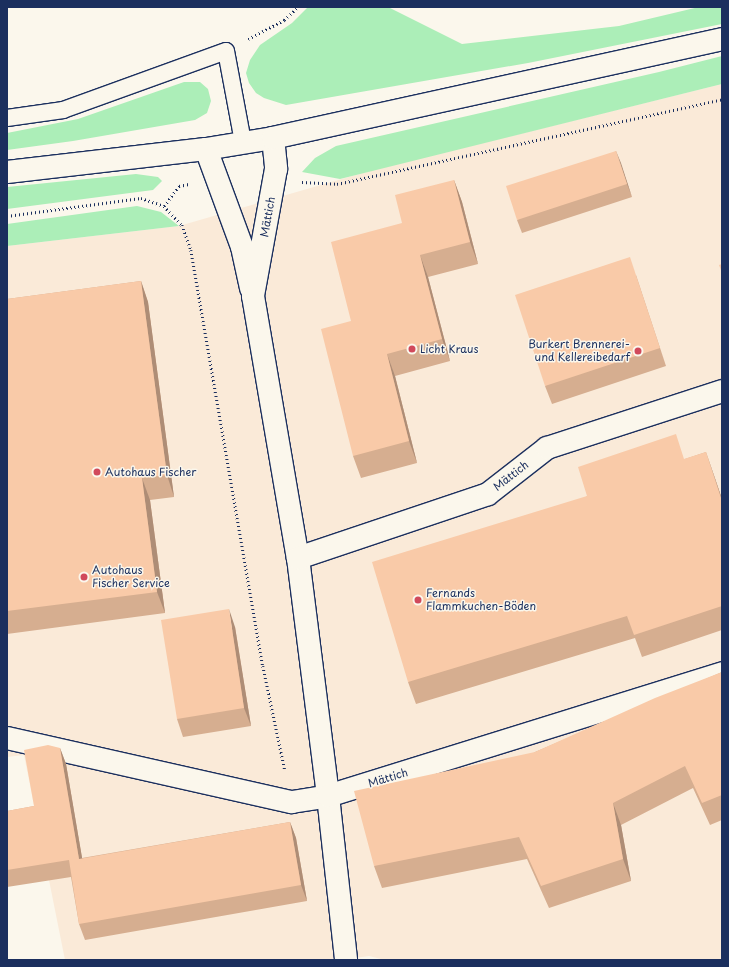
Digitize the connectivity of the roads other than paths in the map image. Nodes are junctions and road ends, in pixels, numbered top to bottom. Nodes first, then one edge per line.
1 (722, 39) edge
2 (7, 118) edge
3 (273, 138) junction
4 (243, 142) junction
5 (206, 149) junction
6 (7, 172) edge
7 (253, 296) junction
8 (722, 391) edge
9 (298, 558) junction
10 (722, 673) edge
11 (7, 738) edge
12 (328, 796) junction
13 (346, 960) edge

1 - 3 street
2 - 4 lane
3 - 4 street
3 - 7 street, Mättich
4 - 5 street
5 - 6 street
5 - 7 street, Mättich
7 - 9 street, Mättich
8 - 9 street, Mättich
9 - 12 street, Mättich
10 - 12 street, Mättich
11 - 12 street, Mättich
12 - 13 street, Mättich

